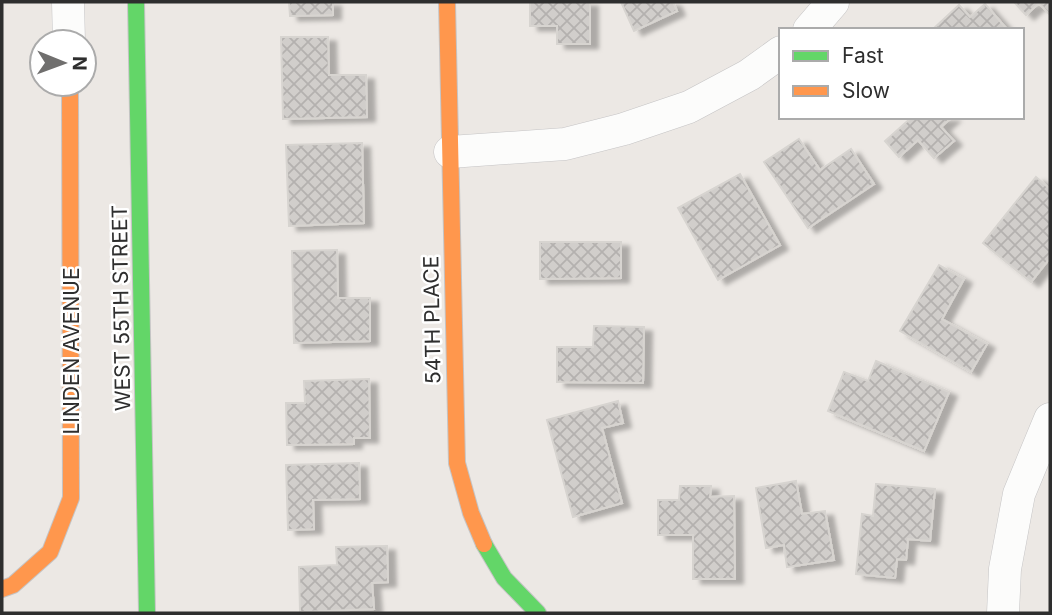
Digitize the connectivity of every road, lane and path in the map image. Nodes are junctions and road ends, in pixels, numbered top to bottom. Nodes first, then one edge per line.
1 (68, 2) edge
2 (136, 2) edge
3 (447, 2) edge
4 (833, 2) edge
5 (69, 28) edge
6 (811, 28) edge
7 (779, 53) edge
8 (70, 98) edge
9 (450, 152) junction
10 (1050, 419) edge
11 (2, 589) edge
12 (147, 613) edge
13 (538, 613) edge
14 (1003, 613) edge

1 - 5 street
2 - 12 street, WEST 55TH STREET
3 - 9 street, 54TH PLACE
4 - 6 street
7 - 9 street
8 - 11 street, LINDEN AVENUE
9 - 13 street, 54TH PLACE
10 - 14 street

